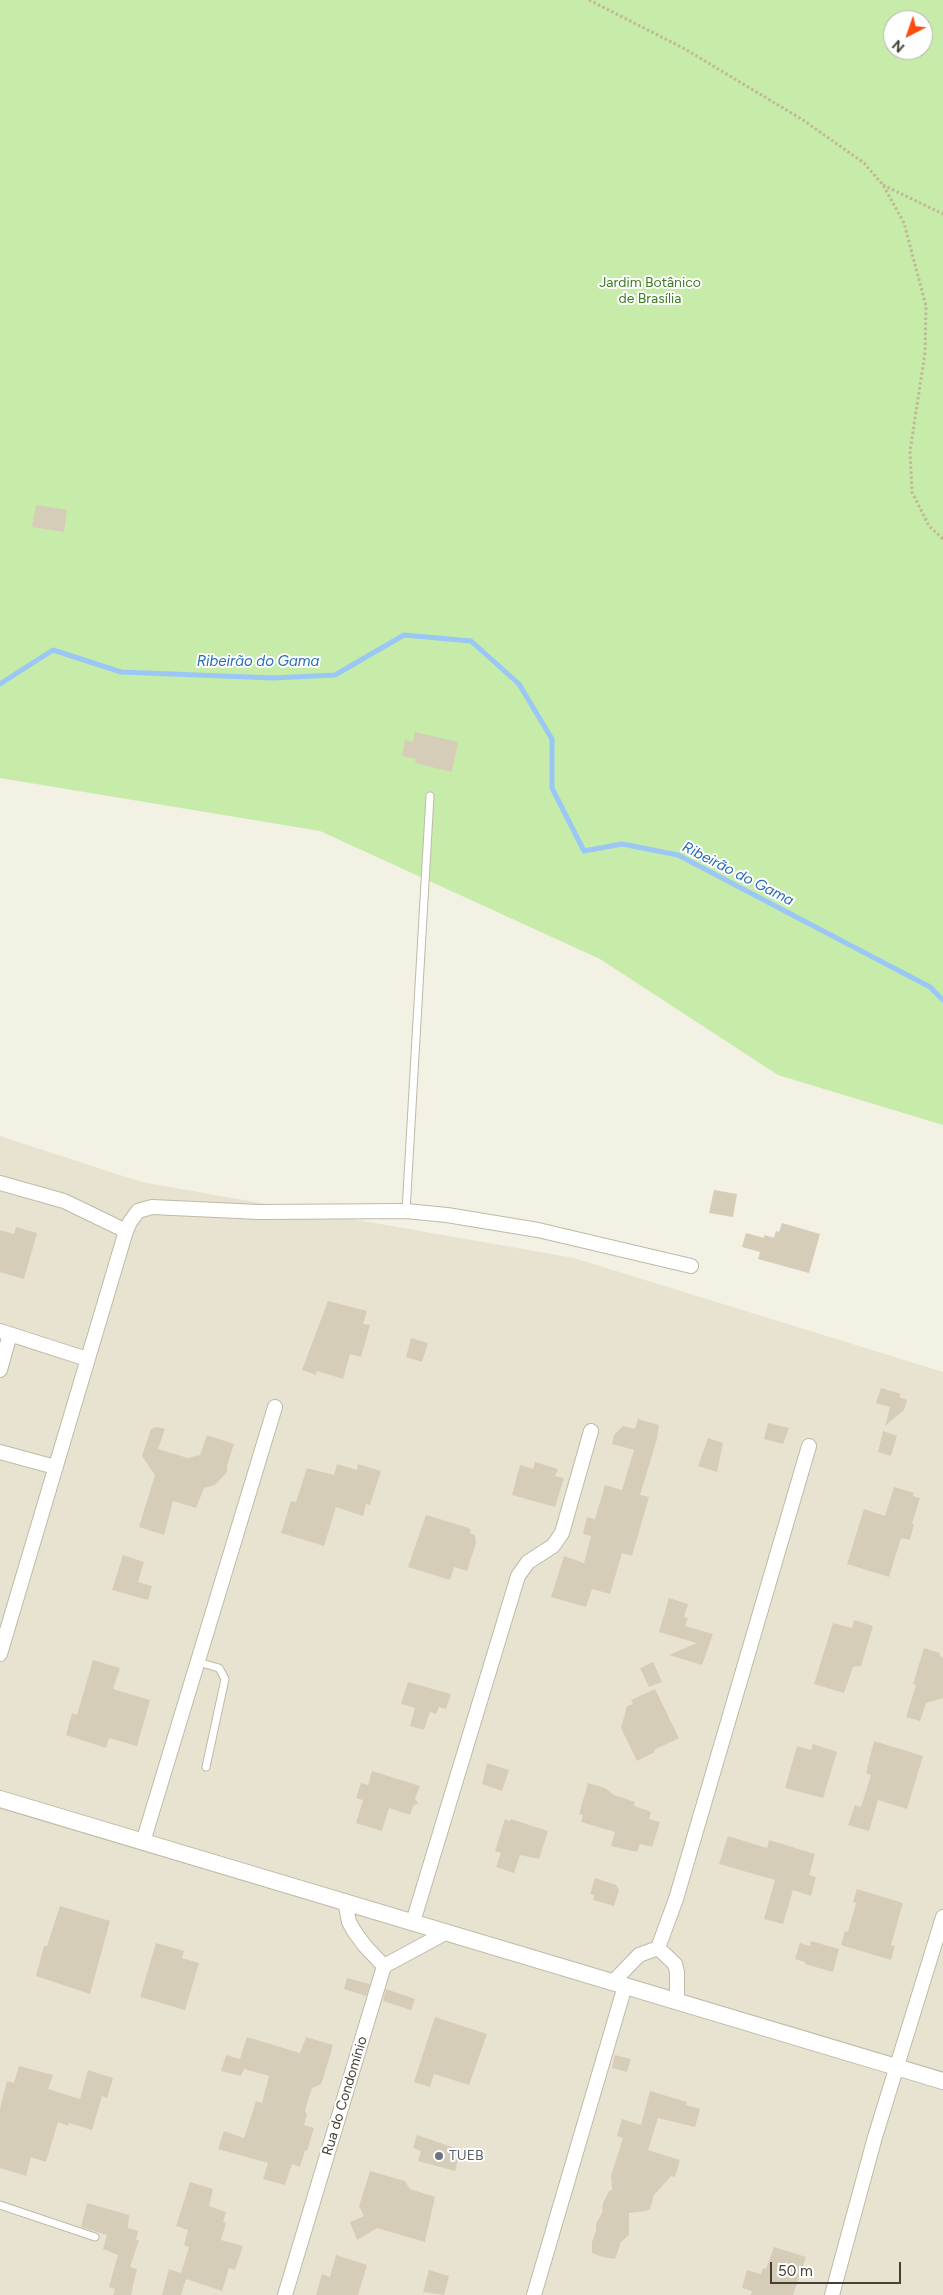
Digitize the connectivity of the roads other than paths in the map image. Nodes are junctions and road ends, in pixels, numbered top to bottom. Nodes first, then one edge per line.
1 (430, 796) dead end
2 (0, 1183) edge
3 (406, 1211) junction
4 (126, 1231) junction
5 (691, 1266) dead end
6 (5, 1333) edge
7 (87, 1359) junction
8 (0, 1370) edge
9 (275, 1407) dead end
10 (591, 1430) dead end
11 (809, 1446) dead end
12 (0, 1452) edge
13 (55, 1467) junction
14 (0, 1654) edge
15 (198, 1662) junction
16 (206, 1767) dead end
17 (0, 1799) edge
18 (143, 1842) junction
19 (345, 1901) junction
20 (943, 1916) edge
21 (413, 1922) junction
22 (447, 1932) junction
23 (658, 1948) junction
24 (384, 1966) junction
25 (618, 1984) junction
26 (677, 2001) junction
27 (898, 2066) junction
28 (943, 2081) edge
29 (0, 2205) edge
30 (95, 2237) dead end
31 (285, 2295) edge
32 (534, 2295) edge
33 (832, 2295) edge

1 - 3 lane
2 - 4 street
3 - 4 street
3 - 5 street
4 - 7 street
6 - 7 street
6 - 8 street
7 - 13 street
9 - 15 street
10 - 21 street
11 - 23 street
12 - 13 street
13 - 14 street
15 - 16 lane
15 - 18 street
17 - 18 street
18 - 19 street
19 - 21 street
19 - 24 street
20 - 27 street
21 - 22 street
22 - 24 street
22 - 25 street
23 - 25 street
23 - 26 street
24 - 31 street, Rua do Condomínio
25 - 26 street
25 - 32 street
26 - 27 street
27 - 28 street
27 - 33 street
29 - 30 lane

